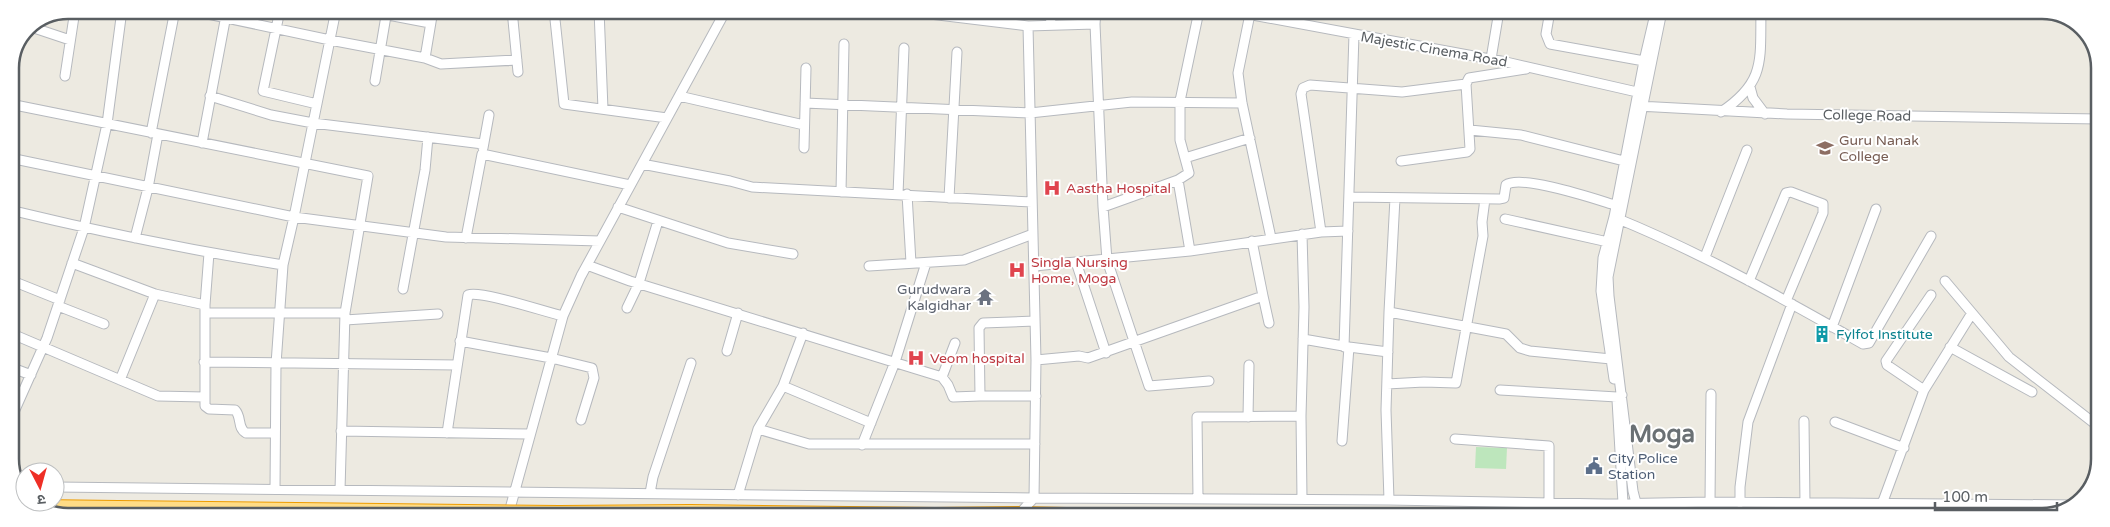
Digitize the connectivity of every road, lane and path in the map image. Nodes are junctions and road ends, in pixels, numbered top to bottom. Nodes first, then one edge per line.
1 (74, 19) edge
2 (121, 19) edge
3 (174, 19) edge
4 (225, 19) edge
5 (243, 19) edge
6 (278, 19) edge
7 (334, 19) edge
8 (386, 19) edge
9 (414, 19) edge
10 (431, 19) edge
11 (513, 19) edge
12 (555, 19) edge
13 (599, 19) edge
14 (721, 19) edge
15 (971, 19) edge
16 (1051, 19) edge
17 (1095, 19) edge
18 (1197, 19) edge
19 (1249, 19) edge
20 (1276, 19) edge
21 (1498, 19) edge
22 (1549, 19) edge
23 (1654, 19) edge
24 (1660, 19) edge
25 (1761, 19) edge
26 (430, 23) junction
27 (1095, 24) junction
28 (1051, 25) junction
29 (1028, 26) junction
30 (38, 29) edge
31 (276, 29) junction
32 (1354, 34) junction
33 (70, 40) junction
34 (330, 40) junction
35 (844, 44) dead end
36 (904, 48) dead end
37 (379, 50) junction
38 (957, 52) dead end
39 (425, 58) junction
40 (1491, 59) junction
41 (517, 60) junction
42 (1644, 62) junction
43 (806, 68) dead end
44 (1531, 68) junction
45 (518, 72) dead end
46 (65, 76) dead end
47 (375, 81) dead end
48 (1466, 84) junction
49 (1750, 87) junction
50 (1352, 88) junction
51 (1637, 92) junction
52 (210, 96) junction
53 (679, 96) junction
54 (1180, 101) junction
55 (805, 103) junction
56 (1242, 103) junction
57 (317, 104) junction
58 (842, 105) junction
59 (1100, 105) junction
60 (19, 106) edge
61 (1639, 106) junction
62 (901, 108) junction
63 (603, 109) junction
64 (955, 110) junction
65 (1720, 112) junction
66 (1030, 113) junction
67 (1765, 114) junction
68 (489, 115) dead end
69 (667, 118) junction
70 (2091, 119) edge
71 (313, 123) junction
72 (107, 124) junction
73 (804, 125) junction
74 (1470, 130) junction
75 (155, 133) junction
76 (428, 137) junction
77 (1250, 138) junction
78 (202, 142) junction
79 (804, 148) dead end
80 (482, 149) junction
81 (1747, 150) dead end
82 (1185, 158) junction
83 (19, 160) edge
84 (1624, 161) junction
85 (1401, 162) dead end
86 (305, 163) junction
87 (642, 164) junction
88 (95, 177) junction
89 (1178, 180) junction
90 (630, 185) junction
91 (148, 188) junction
92 (841, 192) junction
93 (902, 194) junction
94 (1349, 197) junction
95 (949, 198) junction
96 (1396, 198) junction
97 (1485, 199) junction
98 (1032, 202) junction
99 (1615, 204) junction
100 (618, 207) junction
101 (1103, 207) junction
102 (1876, 209) dead end
103 (19, 212) edge
104 (294, 217) junction
105 (1616, 218) junction
106 (1505, 219) dead end
107 (658, 221) junction
108 (359, 226) junction
109 (84, 228) junction
110 (1348, 231) junction
111 (1321, 232) junction
112 (413, 233) junction
113 (1033, 234) junction
114 (1302, 234) junction
115 (1930, 236) dead end
116 (135, 238) junction
117 (466, 238) junction
118 (1271, 238) junction
119 (600, 241) junction
120 (1252, 241) junction
121 (1608, 242) junction
122 (1190, 251) junction
123 (209, 253) junction
124 (793, 254) dead end
125 (1705, 257) junction
126 (1108, 260) junction
127 (1076, 262) junction
128 (72, 263) junction
129 (911, 263) junction
130 (926, 263) junction
131 (283, 265) junction
132 (587, 265) junction
133 (869, 266) dead end
134 (1034, 266) junction
135 (1749, 281) junction
136 (1945, 281) dead end
137 (639, 283) junction
138 (19, 284) edge
139 (402, 289) dead end
140 (155, 294) junction
141 (1931, 295) dead end
142 (1263, 296) junction
143 (1789, 302) junction
144 (59, 303) junction
145 (627, 308) dead end
146 (205, 309) junction
147 (1390, 312) junction
148 (1972, 312) junction
149 (738, 313) junction
150 (278, 314) junction
151 (438, 314) dead end
152 (345, 316) junction
153 (563, 316) junction
154 (1035, 321) junction
155 (1269, 323) dead end
156 (104, 324) dead end
157 (1467, 326) junction
158 (1832, 327) junction
159 (803, 333) junction
160 (19, 337) edge
161 (1303, 339) junction
162 (460, 341) junction
163 (955, 343) dead end
164 (1135, 343) junction
165 (44, 347) junction
166 (1346, 347) junction
167 (1950, 347) junction
168 (727, 351) dead end
169 (1388, 352) junction
170 (1106, 353) junction
171 (551, 358) junction
172 (1036, 360) junction
173 (1611, 360) junction
174 (204, 362) junction
175 (895, 362) junction
176 (691, 363) dead end
177 (276, 364) junction
178 (343, 365) junction
179 (456, 365) junction
180 (1249, 365) dead end
181 (19, 371) edge
182 (31, 375) junction
183 (942, 377) junction
184 (120, 380) junction
185 (1208, 381) dead end
186 (1387, 384) junction
187 (783, 386) junction
188 (1500, 390) dead end
189 (1924, 390) junction
190 (2032, 392) dead end
191 (1711, 394) dead end
192 (980, 396) junction
193 (1036, 396) junction
194 (1619, 396) junction
195 (204, 397) junction
196 (19, 401) edge
197 (1301, 416) junction
198 (1248, 417) junction
199 (581, 420) dead end
200 (1804, 421) dead end
201 (2091, 421) edge
202 (1835, 422) dead end
203 (871, 423) junction
204 (758, 429) junction
205 (341, 431) junction
206 (275, 433) junction
207 (447, 433) junction
208 (530, 434) junction
209 (1456, 439) dead end
210 (1342, 441) dead end
211 (1035, 444) junction
212 (862, 446) junction
213 (1904, 448) junction
214 (65, 488) edge
215 (275, 489) junction
216 (340, 490) junction
217 (513, 492) junction
218 (650, 493) junction
219 (738, 495) junction
220 (1034, 498) junction
221 (1198, 498) junction
222 (1302, 499) junction
223 (1390, 500) junction
224 (1548, 502) junction
225 (1710, 502) junction
226 (1623, 503) junction
227 (1636, 503) junction
228 (1740, 503) junction
229 (1805, 504) junction
230 (1882, 504) junction
231 (2062, 504) edge
232 (65, 506) edge
233 (204, 508) edge
234 (510, 508) edge
235 (1025, 508) edge
236 (1626, 508) edge
237 (1642, 508) edge

1 - 33 street
2 - 72 street
3 - 75 street
4 - 52 street
5 - 31 street
6 - 31 street
7 - 34 street
8 - 37 street
9 - 26 street
10 - 26 street
11 - 41 street
12 - 63 street
13 - 63 street
14 - 53 street
15 - 29 street
16 - 28 street
17 - 27 street
18 - 54 street
19 - 56 street
20 - 32 street, Majestic Cinema Road
21 - 40 street
22 - 42 street
23 - 42 street
24 - 61 street
25 - 49 street
26 - 39 street
27 - 28 street
27 - 59 street
28 - 29 street
29 - 66 street
30 - 33 street
31 - 34 street
31 - 57 street
32 - 40 street, Majestic Cinema Road
32 - 50 street
33 - 46 street
34 - 37 street
34 - 57 street
35 - 58 street
36 - 62 street
37 - 39 street
37 - 47 street
38 - 64 street
39 - 41 street
40 - 44 street, Majestic Cinema Road
41 - 45 street
42 - 51 street
43 - 55 street
44 - 48 street
44 - 51 street, Majestic Cinema Road
48 - 50 street
48 - 74 street
49 - 65 street
49 - 67 street
50 - 94 street
50 - 111 street
51 - 61 street
52 - 71 street
52 - 78 street
53 - 69 street
53 - 73 street
54 - 56 street
54 - 59 street
54 - 82 street
55 - 58 street
55 - 73 street
56 - 77 street
57 - 71 street
58 - 62 street
58 - 92 street
59 - 66 street
59 - 101 street
60 - 72 street
61 - 65 street, College Road
61 - 84 street
61 - 105 street
62 - 64 street
62 - 93 street
63 - 69 street
64 - 66 street
64 - 95 street
65 - 67 street, College Road
66 - 98 street
67 - 70 street, College Road
68 - 80 street
69 - 87 street
71 - 76 street
71 - 86 street
72 - 75 street
72 - 88 street
73 - 79 street
74 - 84 street
74 - 85 street
75 - 78 street
75 - 91 street
76 - 80 street
76 - 112 street
77 - 82 street
77 - 118 street
78 - 86 street
80 - 90 street
80 - 117 street
81 - 125 street
82 - 89 street
83 - 88 street
84 - 99 street
86 - 104 street
86 - 108 street
87 - 90 street
87 - 92 street
88 - 91 street
88 - 109 street
89 - 101 street
89 - 122 street
90 - 100 street
91 - 104 street
91 - 116 street
92 - 93 street
93 - 95 street
93 - 129 street
94 - 96 street
94 - 110 street
95 - 98 street
96 - 97 street
96 - 147 street
97 - 99 street
97 - 157 street
98 - 113 street
99 - 105 street
100 - 107 street
100 - 119 street
101 - 126 street
102 - 158 street
103 - 109 street
104 - 108 street
104 - 131 street
105 - 121 street
105 - 125 street
105 - 194 street
106 - 121 street
107 - 124 street
107 - 137 street
108 - 112 street
108 - 152 street
109 - 116 street
109 - 128 street
110 - 111 street
110 - 166 street
111 - 114 street
112 - 117 street
112 - 139 street
113 - 130 street
113 - 134 street
114 - 118 street
114 - 161 street
115 - 158 street
116 - 123 street
117 - 119 street
118 - 120 street
119 - 132 street
120 - 122 street
120 - 142 street
121 - 173 street
122 - 126 street
123 - 131 street
123 - 146 street
125 - 135 street
126 - 127 street
126 - 164 street
127 - 134 street
127 - 170 street
128 - 140 street
128 - 144 street
129 - 130 street
129 - 133 street
130 - 175 street
131 - 150 street
132 - 137 street
132 - 153 street
134 - 154 street
135 - 143 street
135 - 143 street
136 - 148 street
137 - 145 street
137 - 149 street
138 - 144 street
140 - 146 street
140 - 184 street
141 - 189 street
142 - 155 street
142 - 164 street
143 - 158 street
143 - 228 street
144 - 156 street
144 - 165 street
146 - 150 street
146 - 174 street
147 - 157 street
147 - 169 street
148 - 167 street
148 - 201 street
149 - 159 street
149 - 168 street
150 - 152 street
150 - 177 street
151 - 152 street
152 - 178 street
153 - 162 street
153 - 171 street
154 - 172 street
154 - 192 street
157 - 173 street
157 - 186 street
159 - 175 street
159 - 187 street
160 - 165 street
161 - 166 street
161 - 197 street
162 - 171 street
162 - 179 street
163 - 183 street
164 - 170 street
164 - 185 street
165 - 182 street
165 - 184 street
166 - 169 street
166 - 210 street
167 - 189 street
167 - 190 street
169 - 186 street
170 - 172 street
171 - 199 street
171 - 208 street
172 - 193 street
173 - 194 street
174 - 177 street
174 - 195 street
175 - 183 street
175 - 203 street
176 - 218 street
177 - 178 street
177 - 206 street
178 - 179 street
178 - 205 street
179 - 207 street
180 - 198 street
181 - 182 street
182 - 196 street
183 - 192 street
184 - 195 street
186 - 223 street
187 - 203 street
187 - 204 street
188 - 194 street
189 - 213 street
191 - 225 street
192 - 193 street
193 - 211 street
194 - 226 street
194 - 227 street
195 - 206 street
197 - 198 street
197 - 222 street
198 - 221 street
200 - 229 street
202 - 213 street
203 - 212 street
204 - 212 street
204 - 219 street
205 - 207 street
205 - 216 street
206 - 215 street
207 - 208 street
208 - 217 street
209 - 224 street
211 - 212 street
211 - 220 street
213 - 230 street
214 - 215 street
215 - 216 street
216 - 217 street
217 - 218 street
217 - 234 street
218 - 219 street
219 - 220 street
220 - 221 street
220 - 235 street
221 - 222 street
222 - 223 street
223 - 224 street
224 - 226 street
225 - 227 street
225 - 228 street
226 - 227 street
226 - 236 street
227 - 237 street
228 - 229 street
229 - 230 street
230 - 231 street
232 - 233 highway, bridge

